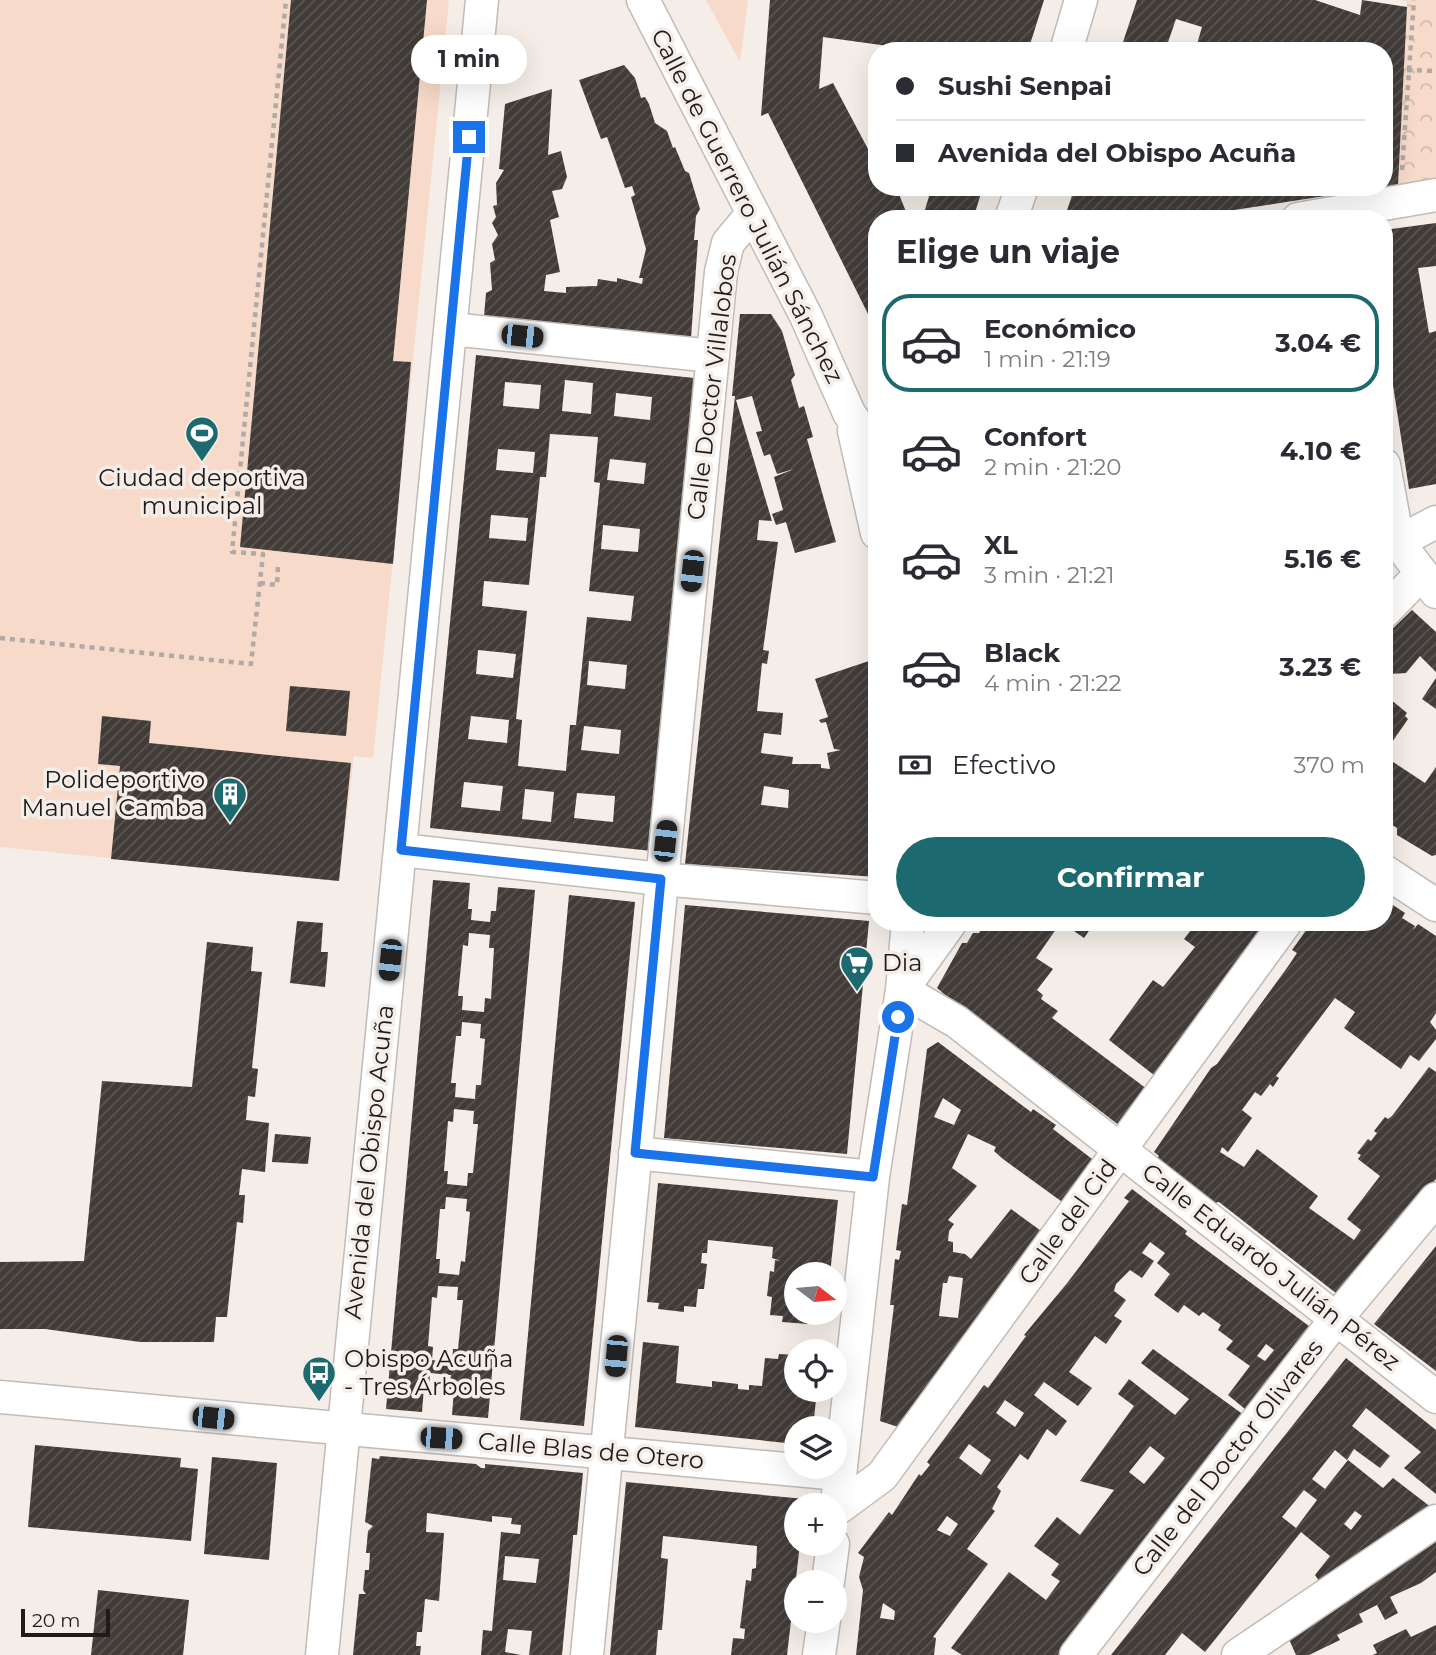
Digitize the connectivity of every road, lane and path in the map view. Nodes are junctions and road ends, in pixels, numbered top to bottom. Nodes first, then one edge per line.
1 (286, 0) edge
2 (482, 0) edge
3 (643, 0) edge
4 (1082, 0) edge
5 (1414, 0) edge
6 (1069, 42) edge
7 (1408, 70) junction
8 (1436, 71) edge
9 (1402, 173) dead end
10 (1436, 195) edge
11 (1368, 210) edge
12 (752, 214) junction
13 (451, 329) junction
14 (713, 356) junction
15 (849, 413) junction
16 (868, 423) edge
17 (868, 442) edge
18 (868, 494) edge
19 (1393, 514) edge
20 (1436, 522) edge
21 (1398, 542) junction
22 (278, 567) dead end
23 (260, 583) junction
24 (1428, 584) edge
25 (1393, 606) edge
26 (0, 638) edge
27 (401, 850) junction
28 (1393, 877) edge
29 (661, 879) junction
30 (868, 897) edge
31 (1436, 905) edge
32 (907, 931) edge
33 (945, 931) edge
34 (1279, 931) edge
35 (902, 990) junction
36 (1121, 1149) junction
37 (635, 1153) junction
38 (873, 1177) junction
39 (1436, 1199) edge
40 (1336, 1319) junction
41 (0, 1397) edge
42 (1436, 1397) edge
43 (846, 1416) edge
44 (342, 1430) junction
45 (608, 1450) junction
46 (784, 1468) edge
47 (847, 1507) edge
48 (1436, 1521) edge
49 (822, 1633) edge
50 (322, 1655) edge
51 (587, 1655) edge
52 (819, 1655) edge
53 (1076, 1655) edge
54 (1238, 1655) edge

1 - 23 path
2 - 13 street, Avenida del Obispo Acuña
3 - 12 street, Calle de Guerrero Julián Sánchez
4 - 6 street
5 - 7 path
7 - 8 path
7 - 9 path
10 - 11 street
12 - 14 street, Calle Doctor Villalobos
12 - 15 street, Calle de Guerrero Julián Sánchez
13 - 14 street
13 - 27 street, Avenida del Obispo Acuña
14 - 29 street, Calle Doctor Villalobos
15 - 16 street, Calle de Guerrero Julián Sánchez
15 - 17 street, Calle de Guerrero Julián Sánchez
15 - 18 street, Calle de Guerrero Julián Sánchez
19 - 21 street
20 - 21 street
21 - 24 street
22 - 23 path
23 - 26 path
24 - 25 street
27 - 29 street
27 - 44 street, Avenida del Obispo Acuña
28 - 31 street
29 - 30 street
29 - 37 street, Calle Doctor Villalobos
32 - 35 street
33 - 35 street
34 - 36 street, Calle del Cid
35 - 36 street, Calle Eduardo Julián Pérez
35 - 38 street
36 - 40 street, Calle Eduardo Julián Pérez
36 - 47 street, Calle del Cid
37 - 38 street
37 - 45 street, Calle Doctor Villalobos
38 - 43 street
39 - 40 street, Calle del Doctor Olivares
40 - 42 street, Calle Eduardo Julián Pérez
40 - 53 street, Calle del Doctor Olivares
41 - 44 street, Calle Blas de Otero
44 - 45 street, Calle Blas de Otero
44 - 50 street, Avenida del Obispo Acuña
45 - 46 street, Calle Blas de Otero
45 - 51 street, Calle Doctor Villalobos
48 - 54 street
49 - 52 street

